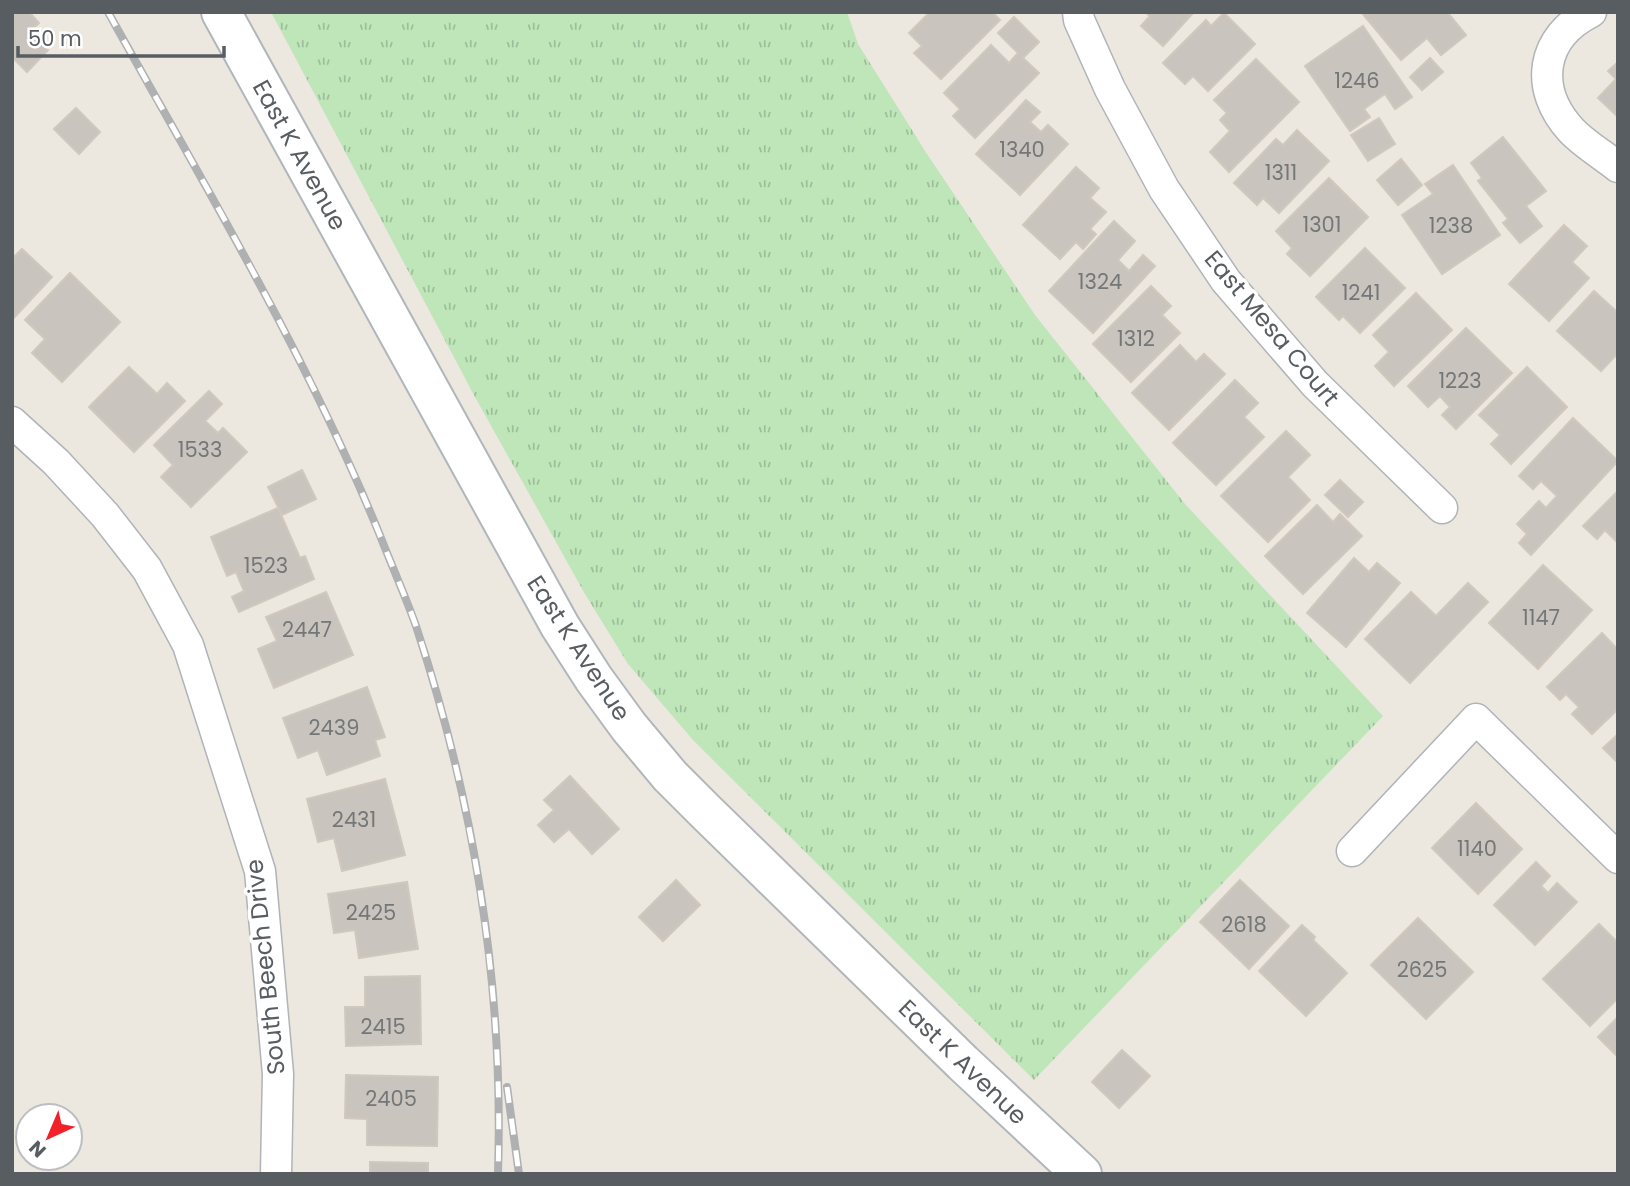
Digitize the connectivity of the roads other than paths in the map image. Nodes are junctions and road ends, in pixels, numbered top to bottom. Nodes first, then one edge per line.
1 (221, 12) edge
2 (1078, 12) edge
3 (1591, 12) edge
4 (1618, 167) edge
5 (12, 422) edge
6 (1442, 508) dead end
7 (1352, 851) dead end
8 (1618, 858) edge
9 (276, 1174) edge
10 (1082, 1174) edge

1 - 10 street, East K Avenue
2 - 6 street, East Mesa Court
3 - 4 street
5 - 9 street, South Beech Drive
7 - 8 street

